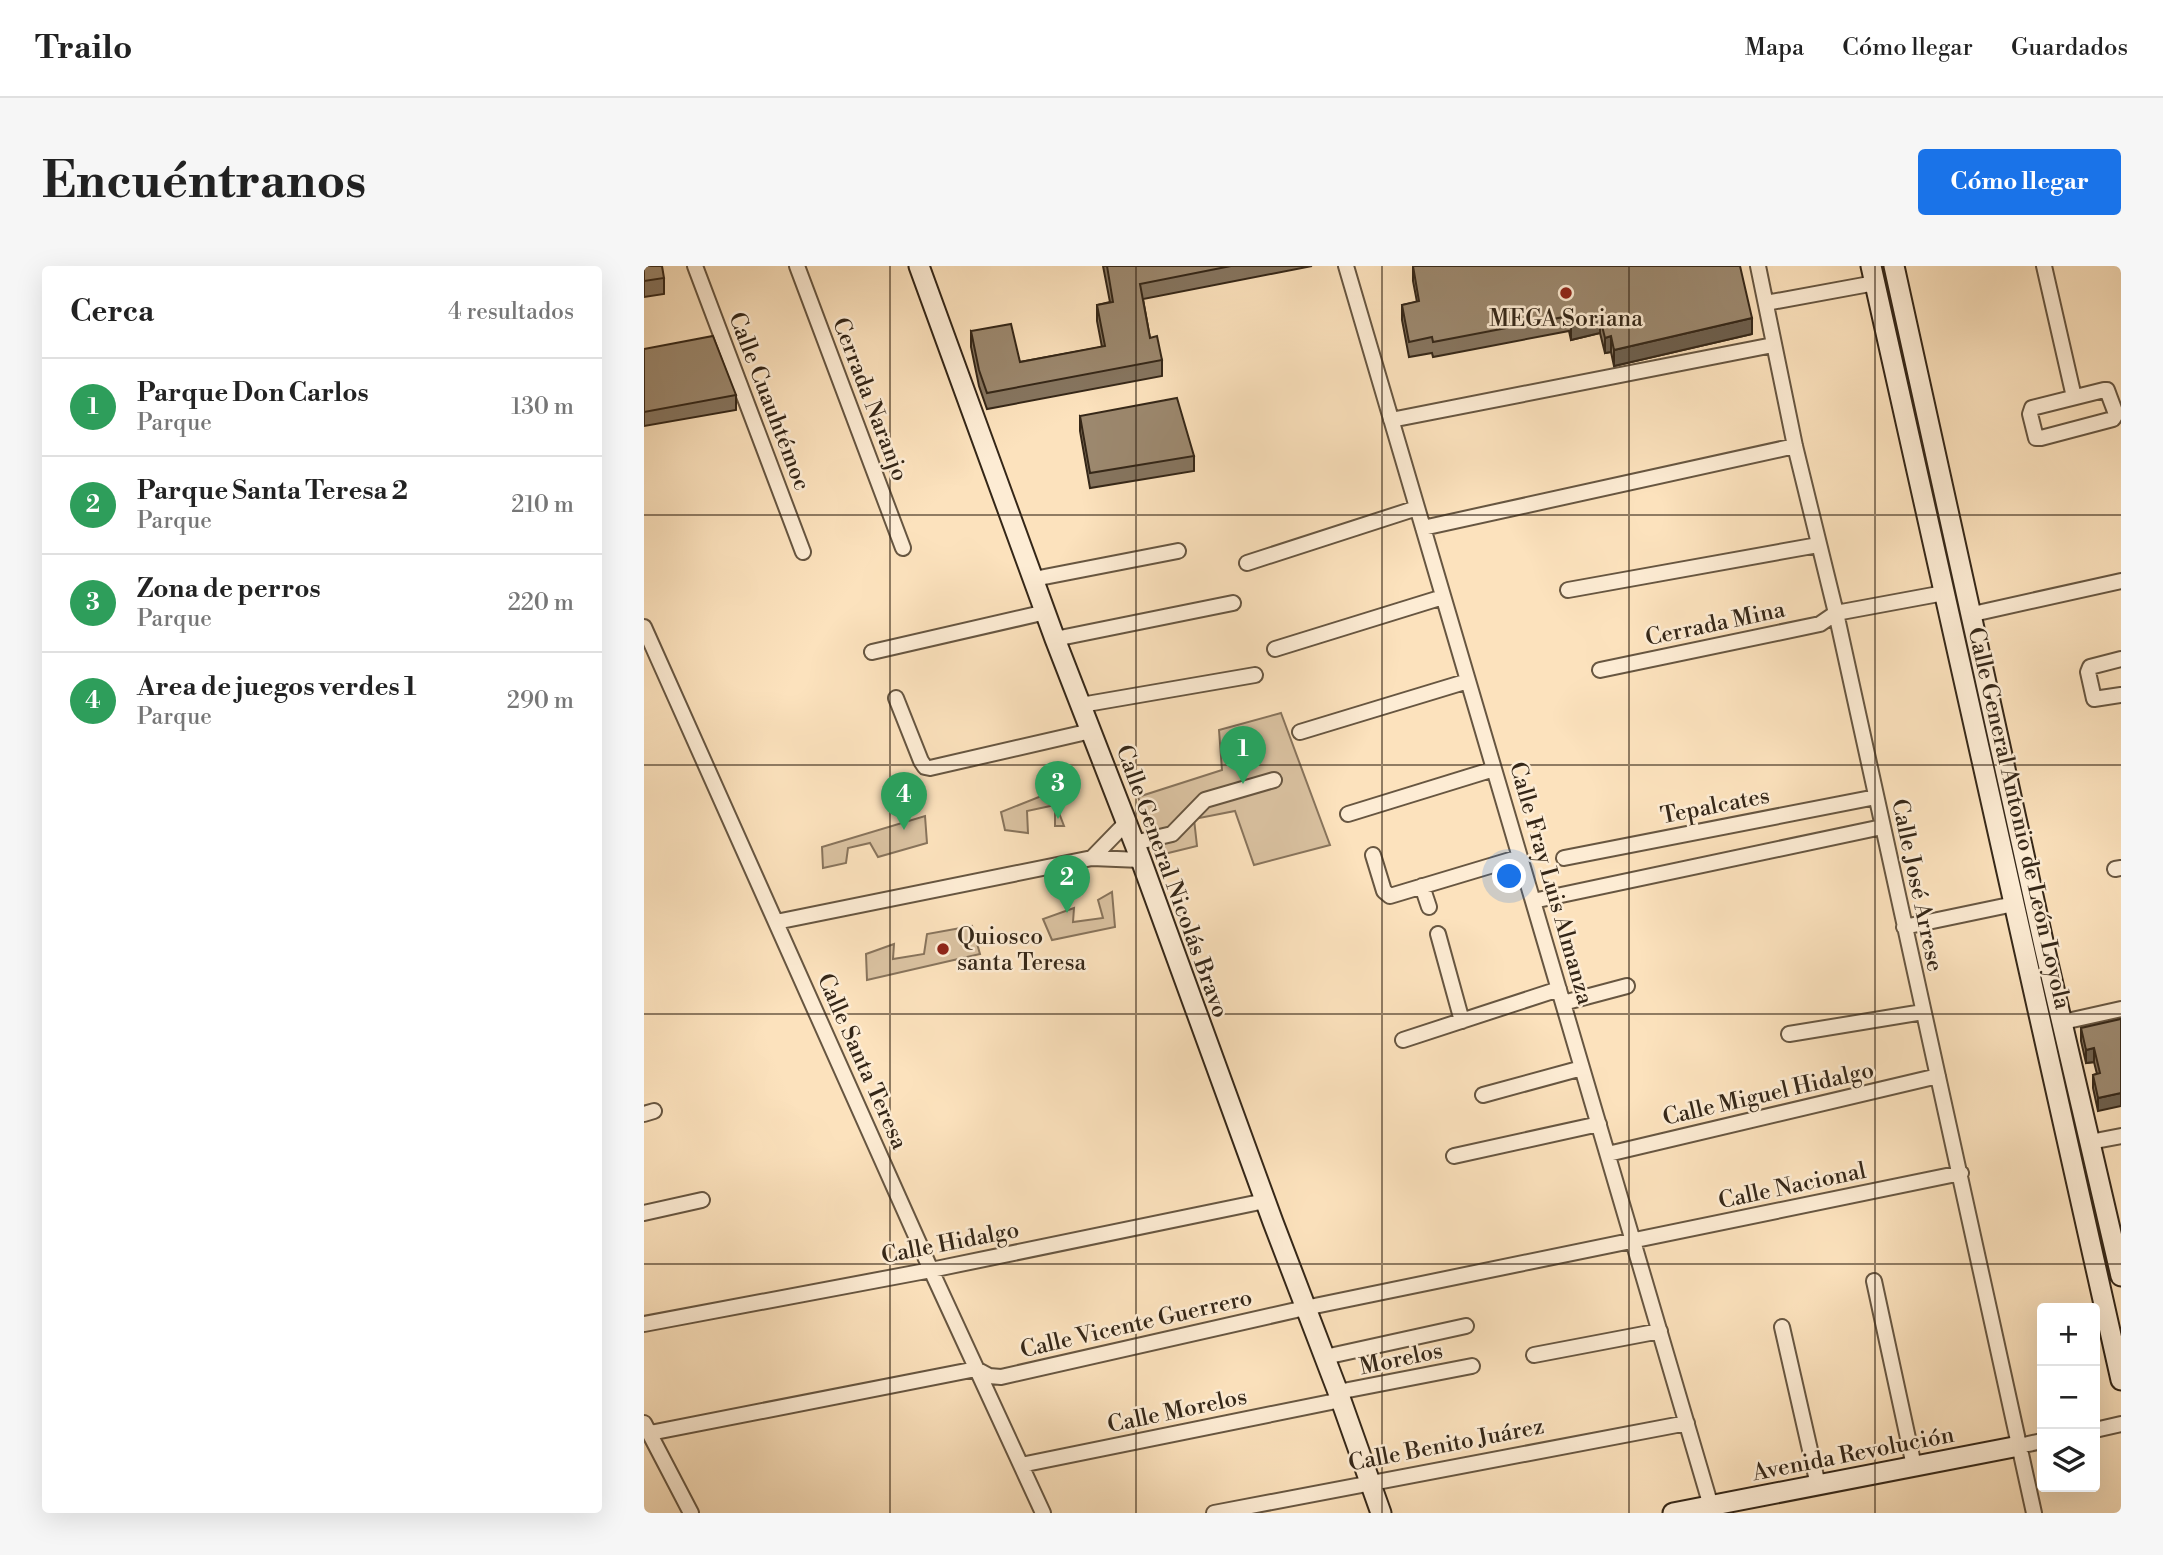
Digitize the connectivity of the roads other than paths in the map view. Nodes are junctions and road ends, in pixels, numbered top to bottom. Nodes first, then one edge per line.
1 (695, 266) edge
2 (797, 266) edge
3 (919, 266) edge
4 (1346, 266) edge
5 (1758, 266) edge
6 (1894, 266) edge
7 (2044, 266) edge
8 (1873, 275) edge
9 (1766, 303) junction
10 (1773, 345) junction
11 (2074, 397) junction
12 (1391, 420) junction
13 (1795, 446) junction
14 (1417, 508) junction
15 (1423, 528) junction
16 (1818, 545) junction
17 (903, 548) dead end
18 (1178, 551) dead end
19 (803, 552) dead end
20 (1247, 563) dead end
21 (1034, 579) junction
22 (2121, 581) edge
23 (1568, 590) dead end
24 (1944, 593) junction
25 (1443, 597) junction
26 (1233, 603) dead end
27 (1046, 612) junction
28 (1836, 613) junction
29 (1973, 614) junction
30 (644, 627) edge
31 (1055, 639) junction
32 (1275, 649) dead end
33 (873, 652) dead end
34 (2121, 659) edge
35 (1600, 670) dead end
36 (1255, 674) dead end
37 (1468, 681) junction
38 (2121, 695) edge
39 (896, 698) dead end
40 (1081, 705) junction
41 (1091, 731) junction
42 (1300, 732) dead end
43 (1494, 769) junction
44 (1274, 780) dead end
45 (1876, 797) junction
46 (1348, 814) dead end
47 (1126, 823) junction
48 (1882, 827) junction
49 (1138, 852) junction
50 (1373, 856) dead end
51 (1520, 857) junction
52 (1092, 858) junction
53 (1564, 858) dead end
54 (1422, 886) junction
55 (1533, 901) junction
56 (2014, 904) junction
57 (1429, 907) dead end
58 (776, 922) junction
59 (1904, 927) junction
60 (1438, 934) dead end
61 (1627, 986) dead end
62 (1561, 996) junction
63 (2121, 1009) edge
64 (1923, 1012) junction
65 (1462, 1021) junction
66 (2063, 1022) junction
67 (1789, 1034) dead end
68 (1403, 1040) dead end
69 (1582, 1068) junction
70 (1938, 1076) junction
71 (1483, 1095) dead end
72 (1599, 1124) junction
73 (2121, 1136) edge
74 (2090, 1142) junction
75 (1608, 1154) junction
76 (1454, 1156) dead end
77 (1961, 1173) junction
78 (702, 1200) dead end
79 (1265, 1200) junction
80 (644, 1213) edge
81 (1633, 1241) junction
82 (931, 1270) junction
83 (2121, 1276) edge
84 (1874, 1281) dead end
85 (1305, 1308) junction
86 (644, 1324) edge
87 (1466, 1326) dead end
88 (1782, 1327) dead end
89 (1660, 1331) junction
90 (1534, 1355) dead end
91 (1325, 1357) junction
92 (1472, 1366) dead end
93 (976, 1369) junction
94 (2121, 1380) edge
95 (1340, 1396) junction
96 (1687, 1423) junction
97 (2121, 1424) edge
98 (647, 1428) edge
99 (2099, 1429) edge
100 (2037, 1442) edge
101 (2019, 1446) junction
102 (1021, 1465) junction
103 (1914, 1466) junction
104 (1369, 1482) junction
105 (1818, 1485) junction
106 (1712, 1509) edge
107 (691, 1513) edge
108 (1043, 1513) edge
109 (1214, 1513) edge
110 (1381, 1513) edge
111 (1672, 1513) edge
112 (2034, 1513) edge

1 - 19 street, Calle Cuauhtémoc
2 - 17 street, Cerrada Naranjo
3 - 21 street, Calle General Nicolás Bravo
4 - 12 street, Calle Fray Luis Almanza
5 - 9 street, Calle José Arrese
6 - 29 street, Calle General Antonio de León Loyola
7 - 11 street
8 - 9 street
8 - 24 street, Calle General Antonio de León Loyola
9 - 10 street, Calle José Arrese
10 - 12 street
10 - 13 street, Calle José Arrese
11 - 11 street
12 - 14 street, Calle Fray Luis Almanza
13 - 15 street
13 - 16 street, Calle José Arrese
14 - 15 street, Calle Fray Luis Almanza
14 - 20 street
15 - 25 street, Calle Fray Luis Almanza
16 - 23 street
16 - 28 street, Calle José Arrese
18 - 21 street
21 - 27 street, Calle General Nicolás Bravo
22 - 29 street
24 - 28 street, Cerrada Mina
24 - 56 street, Calle General Antonio de León Loyola
25 - 32 street
25 - 37 street, Calle Fray Luis Almanza
26 - 31 street
27 - 31 street, Calle General Nicolás Bravo
27 - 33 street
28 - 35 street, Cerrada Mina
28 - 45 street, Calle José Arrese
29 - 66 street, Calle General Antonio de León Loyola
30 - 58 street, Calle Santa Teresa
31 - 40 street, Calle General Nicolás Bravo
34 - 38 street
36 - 40 street
37 - 42 street
37 - 43 street, Calle Fray Luis Almanza
39 - 41 street
40 - 41 street, Calle General Nicolás Bravo
41 - 47 street, Calle General Nicolás Bravo
43 - 46 street
43 - 51 street, Calle Fray Luis Almanza
44 - 49 street
45 - 48 street, Calle José Arrese
45 - 53 street, Tepalcates
47 - 49 street, Calle General Nicolás Bravo
47 - 52 street
48 - 55 street
48 - 59 street, Calle José Arrese
49 - 52 street
49 - 79 street, Calle General Nicolás Bravo
50 - 54 street
51 - 54 street
51 - 55 street, Calle Fray Luis Almanza
52 - 58 street
54 - 57 street
55 - 62 street, Calle Fray Luis Almanza
56 - 59 street
56 - 94 street, Calle General Antonio de León Loyola
58 - 82 street, Calle Santa Teresa
59 - 64 street, Calle José Arrese
60 - 65 street
61 - 62 street
62 - 65 street
62 - 69 street, Calle Fray Luis Almanza
63 - 66 street
64 - 67 street
64 - 70 street, Calle José Arrese
65 - 68 street
66 - 74 street, Calle General Antonio de León Loyola
69 - 71 street
69 - 72 street, Calle Fray Luis Almanza
70 - 75 street, Calle Miguel Hidalgo
70 - 77 street, Calle José Arrese
72 - 75 street, Calle Fray Luis Almanza
72 - 76 street
73 - 74 street
74 - 83 street, Calle General Antonio de León Loyola
75 - 81 street, Calle Fray Luis Almanza
77 - 81 street, Calle Nacional
77 - 101 street, Calle José Arrese
78 - 80 street
79 - 82 street, Calle Hidalgo
79 - 85 street, Calle General Nicolás Bravo
81 - 85 street, Calle Vicente Guerrero
81 - 89 street, Calle Fray Luis Almanza
82 - 86 street, Calle Hidalgo
82 - 93 street, Calle Santa Teresa
84 - 103 street
85 - 91 street, Calle General Nicolás Bravo
85 - 93 street, Calle Vicente Guerrero
87 - 91 street
88 - 105 street
89 - 90 street
89 - 96 street, Calle Fray Luis Almanza
91 - 95 street, Calle General Nicolás Bravo
92 - 95 street, Morelos
93 - 98 street, Calle Vicente Guerrero
93 - 102 street, Calle Santa Teresa
95 - 102 street, Calle Morelos
95 - 104 street, Calle General Nicolás Bravo
96 - 104 street, Calle Benito Juárez
96 - 106 street, Calle Fray Luis Almanza
97 - 99 street
98 - 107 street
100 - 101 street, Avenida Revolución
101 - 103 street, Avenida Revolución
101 - 112 street, Calle José Arrese
102 - 108 street, Calle Santa Teresa
103 - 105 street, Avenida Revolución
104 - 109 street, Calle Benito Juárez
104 - 110 street, Calle General Nicolás Bravo
105 - 106 street, Avenida Revolución
106 - 111 street, Avenida Revolución

